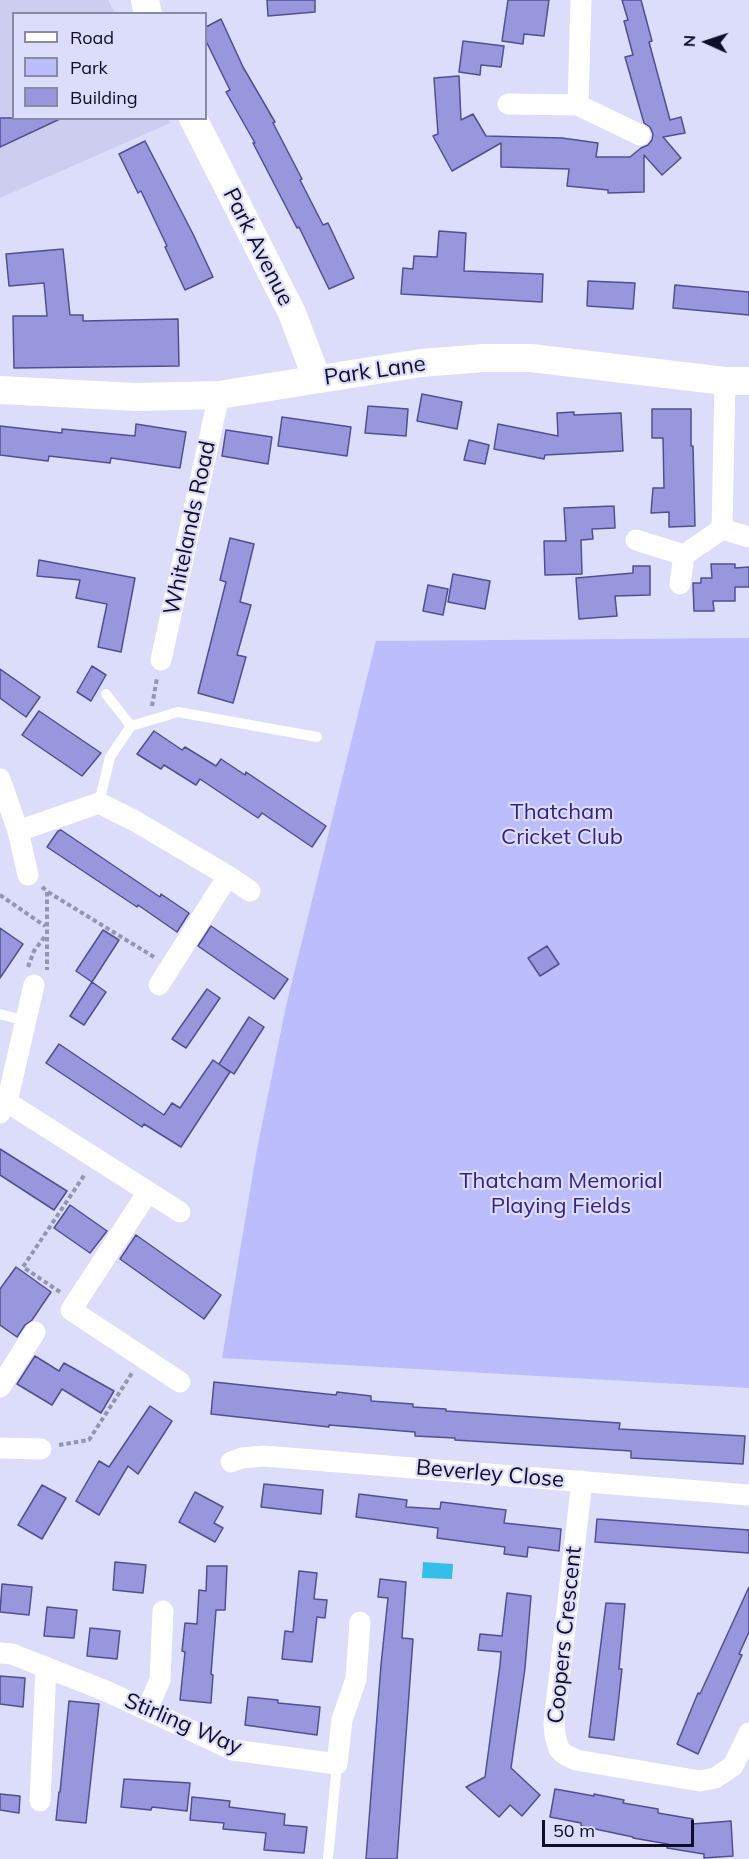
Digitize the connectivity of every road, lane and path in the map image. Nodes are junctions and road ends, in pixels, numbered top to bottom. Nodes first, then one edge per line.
1 (581, 0) edge
2 (508, 104) dead end
3 (578, 105) junction
4 (193, 120) edge
5 (640, 135) dead end
6 (317, 379) junction
7 (737, 381) edge
8 (0, 390) edge
9 (219, 395) junction
10 (722, 529) junction
11 (749, 537) edge
12 (636, 540) dead end
13 (684, 555) junction
14 (680, 584) dead end
15 (161, 660) joint
16 (106, 694) dead end
17 (149, 721) junction
18 (131, 726) junction
19 (317, 737) dead end
20 (0, 778) edge
21 (99, 803) junction
22 (18, 831) junction
23 (28, 875) joint
24 (228, 876) junction
25 (47, 891) junction
26 (250, 891) dead end
27 (0, 895) edge
28 (46, 927) junction
29 (46, 934) junction
30 (171, 967) junction
31 (30, 981) junction
32 (159, 985) dead end
33 (0, 1014) edge
34 (26, 1021) junction
35 (4, 1108) edge
36 (96, 1159) junction
37 (148, 1192) junction
38 (180, 1212) dead end
39 (76, 1303) junction
40 (35, 1332) dead end
41 (142, 1357) junction
42 (180, 1382) dead end
43 (0, 1386) edge
44 (0, 1448) edge
45 (41, 1449) joint
46 (231, 1462) dead end
47 (582, 1481) junction
48 (749, 1495) edge
49 (163, 1611) dead end
50 (360, 1622) dead end
51 (0, 1653) edge
52 (46, 1667) junction
53 (147, 1710) junction
54 (749, 1733) edge
55 (337, 1764) junction
56 (40, 1801) dead end
57 (328, 1859) edge

1 - 3 street
2 - 3 street
3 - 5 street
4 - 6 street, Park Avenue
6 - 7 street, Park Lane
6 - 9 street, Park Lane
7 - 10 street
8 - 9 street, Park Lane
9 - 15 street, Whitelands Road
10 - 11 street
10 - 13 street
12 - 13 street
13 - 14 street
15 - 17 path
16 - 18 lane
17 - 18 lane
17 - 19 lane
18 - 21 lane
20 - 22 street
21 - 22 street
21 - 24 street
22 - 23 street
23 - 25 path
24 - 26 street
24 - 30 street
25 - 28 path
25 - 30 path
27 - 28 path
28 - 29 path
29 - 31 path
29 - 31 path
30 - 32 street
31 - 34 street
33 - 34 lane
34 - 35 street
35 - 36 street
36 - 37 street
36 - 39 path
37 - 38 street
37 - 39 street
39 - 41 street
40 - 43 street
41 - 42 street
41 - 45 path
44 - 45 street
46 - 47 street, Beverley Close
47 - 48 street, Beverley Close
47 - 54 street, Coopers Crescent
49 - 53 street
50 - 55 street
51 - 52 street, Stirling Way
52 - 53 street, Stirling Way
52 - 56 street
53 - 55 street, Stirling Way
55 - 57 lane

